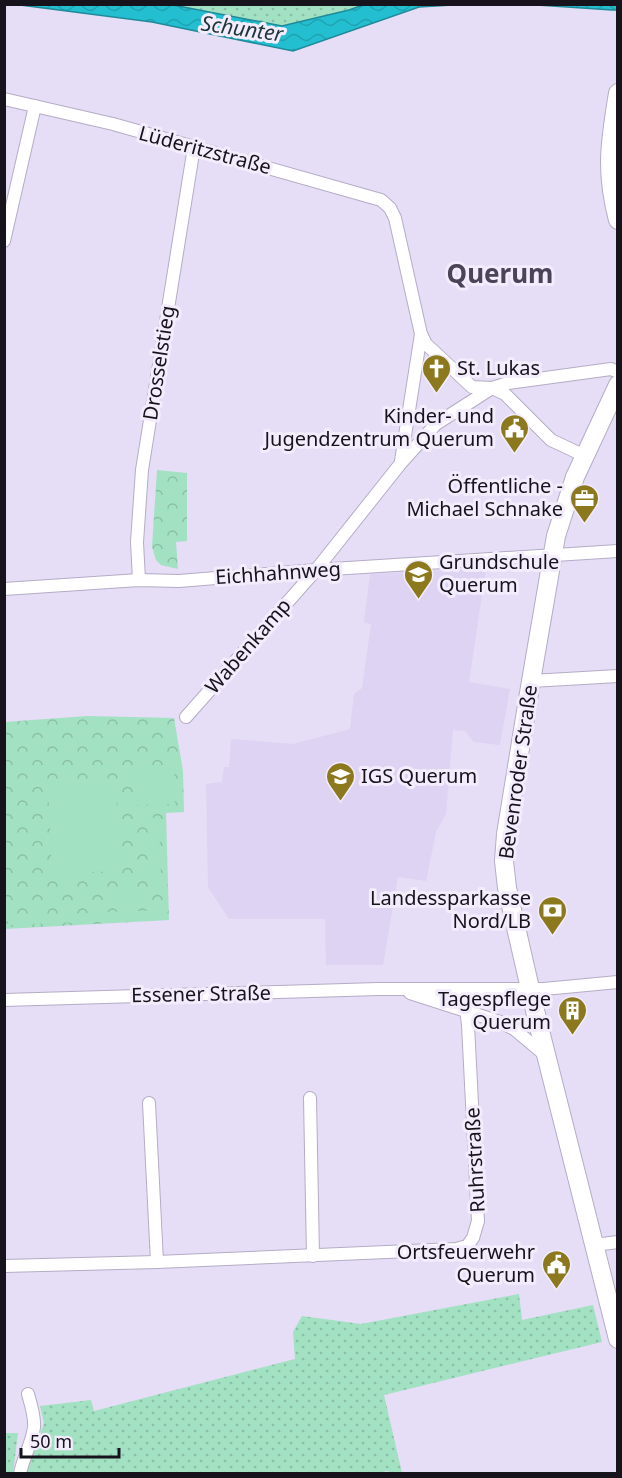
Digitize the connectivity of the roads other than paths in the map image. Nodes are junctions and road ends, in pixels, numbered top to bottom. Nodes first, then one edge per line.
1 (618, 93) edge
2 (4, 99) edge
3 (35, 106) junction
4 (194, 147) junction
5 (618, 220) edge
6 (4, 241) edge
7 (421, 334) junction
8 (618, 372) edge
9 (618, 385) edge
10 (492, 388) junction
11 (585, 456) junction
12 (401, 463) junction
13 (618, 551) edge
14 (552, 554) junction
15 (316, 570) junction
16 (139, 580) junction
17 (4, 589) edge
18 (618, 676) edge
19 (531, 681) junction
20 (186, 717) dead end
21 (618, 982) edge
22 (398, 989) junction
23 (464, 990) junction
24 (531, 990) junction
25 (4, 1000) edge
26 (466, 1010) junction
27 (546, 1056) junction
28 (310, 1098) dead end
29 (149, 1103) dead end
30 (618, 1242) edge
31 (594, 1245) junction
32 (314, 1256) junction
33 (157, 1262) junction
34 (4, 1266) edge
35 (618, 1340) edge
36 (28, 1394) dead end
37 (20, 1473) edge

1 - 5 main road
2 - 3 street, Lüderitzstraße
3 - 4 street, Lüderitzstraße
3 - 6 street
4 - 7 street, Lüderitzstraße
4 - 16 street, Drosselstieg
7 - 10 street
7 - 12 street
8 - 10 street
9 - 11 main road, Bevenroder Straße
10 - 11 street
10 - 12 street, Wabenkamp
11 - 14 main road, Bevenroder Straße
12 - 15 street, Wabenkamp
13 - 14 street, Eichhahnweg
14 - 15 street, Eichhahnweg
14 - 19 main road, Bevenroder Straße
15 - 16 street, Eichhahnweg
15 - 20 street, Wabenkamp
16 - 17 street, Eichhahnweg
18 - 19 street
19 - 24 main road, Bevenroder Straße
21 - 24 street, Essener Straße
22 - 23 street, Essener Straße
22 - 25 street, Essener Straße
22 - 26 street, Essener Straße
23 - 24 street, Essener Straße
23 - 26 street, Ruhrstraße
24 - 27 main road, Bevenroder Straße
26 - 27 street, Essener Straße
26 - 32 street, Ruhrstraße
27 - 31 main road, Bevenroder Straße
28 - 32 street
29 - 33 street
30 - 31 street
31 - 35 main road, Bevenroder Straße
32 - 33 street, Ruhrstraße
33 - 34 street, Ruhrstraße
36 - 37 street

